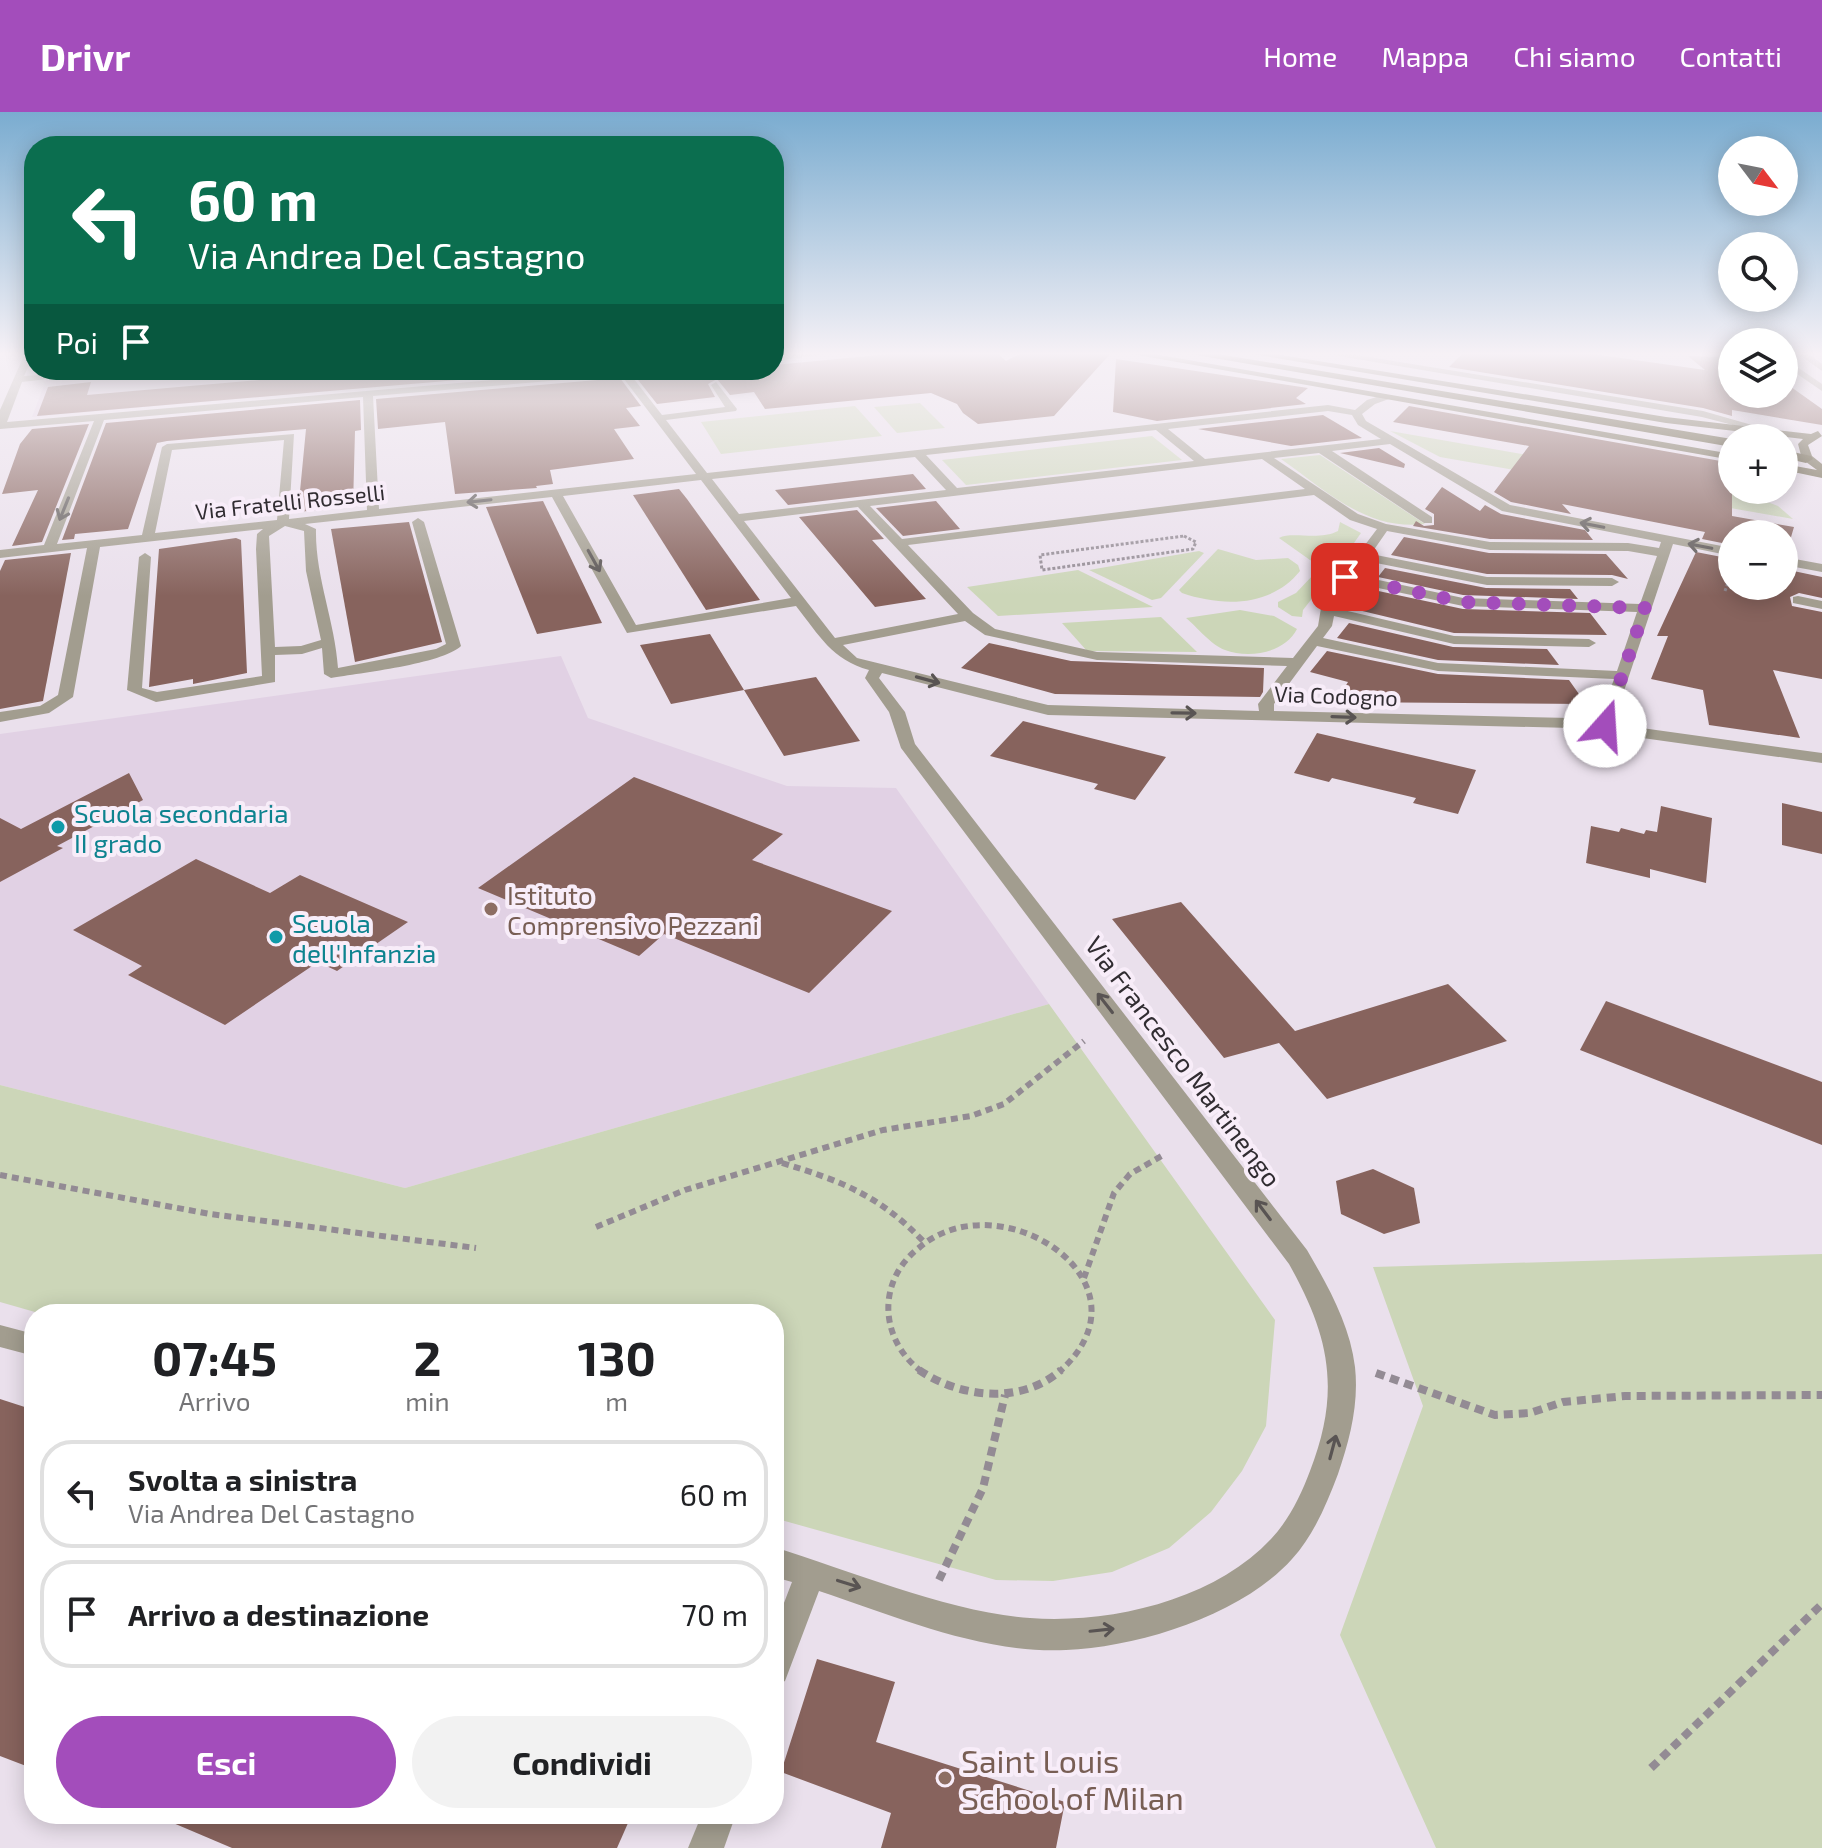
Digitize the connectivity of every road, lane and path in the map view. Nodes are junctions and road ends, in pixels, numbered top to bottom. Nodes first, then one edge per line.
1 (94, 434) edge
2 (370, 434) edge
3 (670, 434) edge
4 (1094, 434) edge
5 (1168, 434) edge
6 (1380, 434) edge
7 (1599, 434) edge
8 (1678, 434) edge
9 (1817, 435) edge
10 (1391, 441) junction
11 (1718, 441) edge
12 (1321, 449) junction
13 (918, 453) junction
14 (1718, 455) edge
15 (1264, 456) junction
16 (1798, 457) edge
17 (1806, 459) junction
18 (1203, 463) junction
19 (1798, 469) edge
20 (1822, 472) edge
21 (702, 476) junction
22 (1316, 491) junction
23 (954, 492) junction
24 (556, 493) junction
25 (862, 504) junction
26 (373, 512) junction
27 (735, 518) junction
28 (1428, 520) dead end
29 (283, 522) junction
30 (418, 522) dead end
31 (1384, 527) junction
32 (148, 536) junction
33 (1196, 542) joint
34 (94, 543) junction
35 (898, 543) junction
36 (1666, 546) junction
37 (49, 548) junction
38 (1718, 551) edge
39 (0, 554) edge
40 (1362, 556) junction
41 (145, 557) dead end
42 (1798, 564) edge
43 (1822, 568) edge
44 (1345, 577) junction
45 (1612, 582) dead end
46 (1798, 600) dead end
47 (799, 601) junction
48 (1822, 605) edge
49 (1645, 608) junction
50 (1326, 610) junction
51 (968, 616) junction
52 (1315, 641) junction
53 (329, 642) junction
54 (832, 643) junction
55 (1589, 643) dead end
56 (268, 651) junction
57 (1298, 663) junction
58 (877, 669) junction
59 (1622, 676) junction
60 (1267, 715) junction
61 (0, 717) edge
62 (1605, 726) junction
63 (1822, 758) edge
64 (1084, 1041) dead end
65 (1165, 1154) dead end
66 (779, 1162) junction
67 (0, 1175) edge
68 (596, 1227) dead end
69 (924, 1242) junction
70 (476, 1248) dead end
71 (1084, 1279) junction
72 (0, 1336) edge
73 (24, 1342) edge
74 (1343, 1361) junction
75 (1005, 1395) junction
76 (1822, 1395) edge
77 (784, 1565) edge
78 (811, 1573) junction
79 (939, 1580) dead end
80 (1822, 1604) edge
81 (784, 1644) edge
82 (1651, 1768) dead end
83 (715, 1824) edge
84 (706, 1848) edge

1 -> 37 street
2 - 26 street
3 - 21 street
4 - 13 street, Via Fratelli Rosselli
5 - 18 street
6 - 10 street
7 - 14 main road
8 - 11 highway
9 - 17 main road
10 - 12 street
36 -> 10 street
12 - 15 street
12 - 28 street
13 - 21 street, Via Fratelli Rosselli
13 - 23 street
15 - 18 street
15 - 22 street
16 - 17 highway
17 - 20 main road
18 - 23 street
19 - 20 main road
21 - 24 street, Via Fratelli Rosselli
21 - 27 street
22 - 31 street
22 - 35 street
23 - 25 street
24 -> 26 street, Via Fratelli Rosselli
24 -> 47 street
25 - 27 street
25 - 35 street
26 - 29 street, Via Fratelli Rosselli
27 - 47 street
29 - 32 street, Via Fratelli Rosselli
29 - 32 street
29 - 53 street
29 - 56 street
30 - 53 street
31 - 36 street
31 - 40 street
32 - 34 street, Via Fratelli Rosselli
33 - 33 path
34 - 37 street, Via Fratelli Rosselli
34 - 61 street
35 - 51 street
38 -> 36 street
36 - 49 street
37 - 39 street, Via Fratelli Rosselli
40 - 44 street
40 - 45 street
41 - 56 street
42 - 43 street
44 - 49 street
44 - 50 street
46 - 48 street
47 - 54 street
49 - 59 street
50 - 52 street
50 - 55 street
51 - 54 street
51 - 57 street
52 - 57 street
52 - 59 street
53 - 56 street
54 - 58 street, Via Codogno
57 - 60 street
58 -> 60 street, Via Codogno
74 -> 58 street, Via Francesco Martinengo
59 - 62 street
60 -> 62 street, Via Codogno
62 - 63 street, Via Codogno
64 - 66 path
65 - 71 path
66 - 68 path
66 - 69 path
67 - 70 path
69 - 71 path
69 - 75 path
71 - 75 path
72 - 73 street
74 - 76 path
78 -> 74 street, Via Francesco Martinengo
75 - 79 path
77 - 78 street, Via Francesco Martinengo
78 - 81 street
80 - 82 path
83 - 84 street

